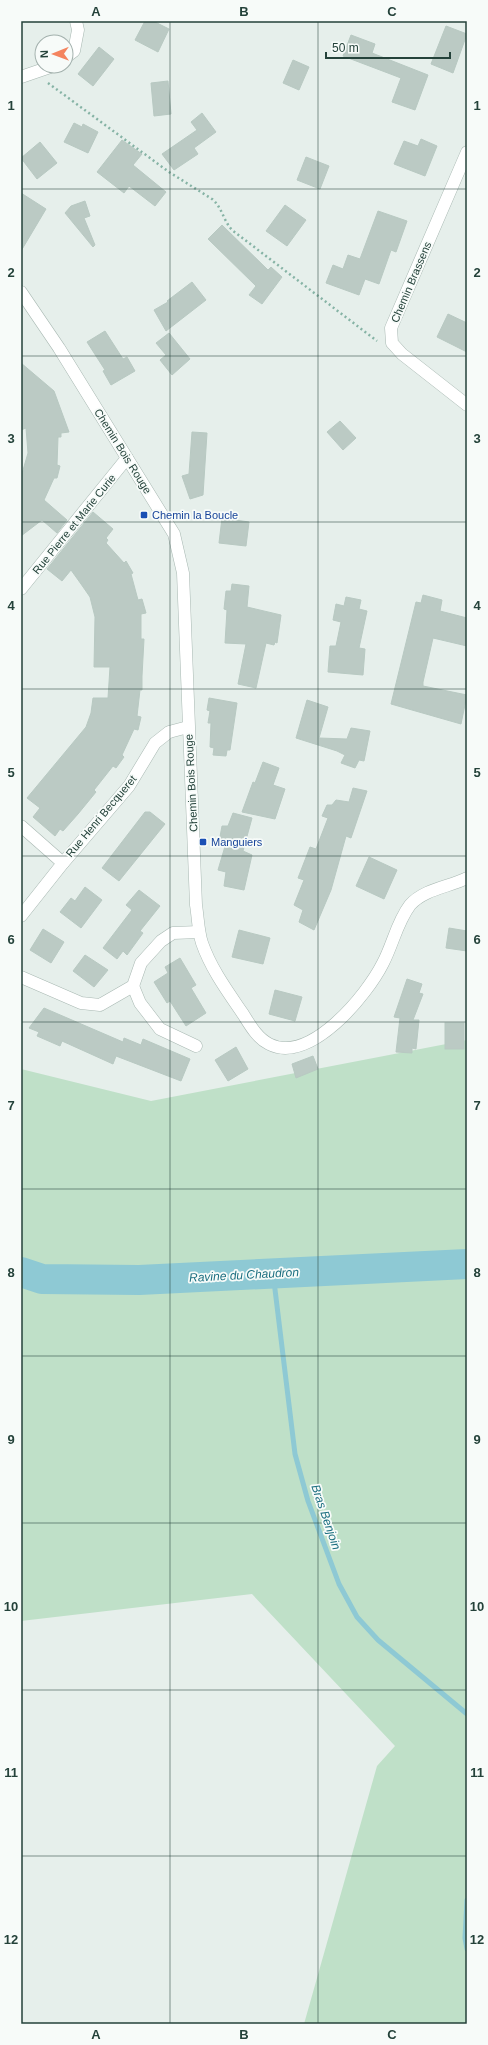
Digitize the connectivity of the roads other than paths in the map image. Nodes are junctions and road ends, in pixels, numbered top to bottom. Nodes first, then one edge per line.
1 (76, 21) edge
2 (74, 51) edge
3 (34, 72) edge
4 (21, 77) edge
5 (466, 154) edge
6 (21, 292) edge
7 (467, 405) edge
8 (127, 458) junction
9 (21, 590) edge
10 (188, 727) junction
11 (21, 826) edge
12 (63, 863) junction
13 (467, 878) edge
14 (21, 916) edge
15 (199, 932) junction
16 (21, 977) edge
17 (133, 986) junction
18 (196, 1046) dead end

1 - 2 street
3 - 4 street
5 - 7 street, Chemin Brassens
6 - 8 street, Chemin Bois Rouge
8 - 9 street, Rue Pierre et Marie Curie
8 - 10 street, Chemin Bois Rouge
10 - 12 street, Rue Henri Becqueret
10 - 15 street, Chemin Bois Rouge
11 - 12 street
12 - 14 street, Rue Henri Becqueret
13 - 15 street, Chemin Bois Rouge
15 - 17 street
16 - 17 street
17 - 18 street

